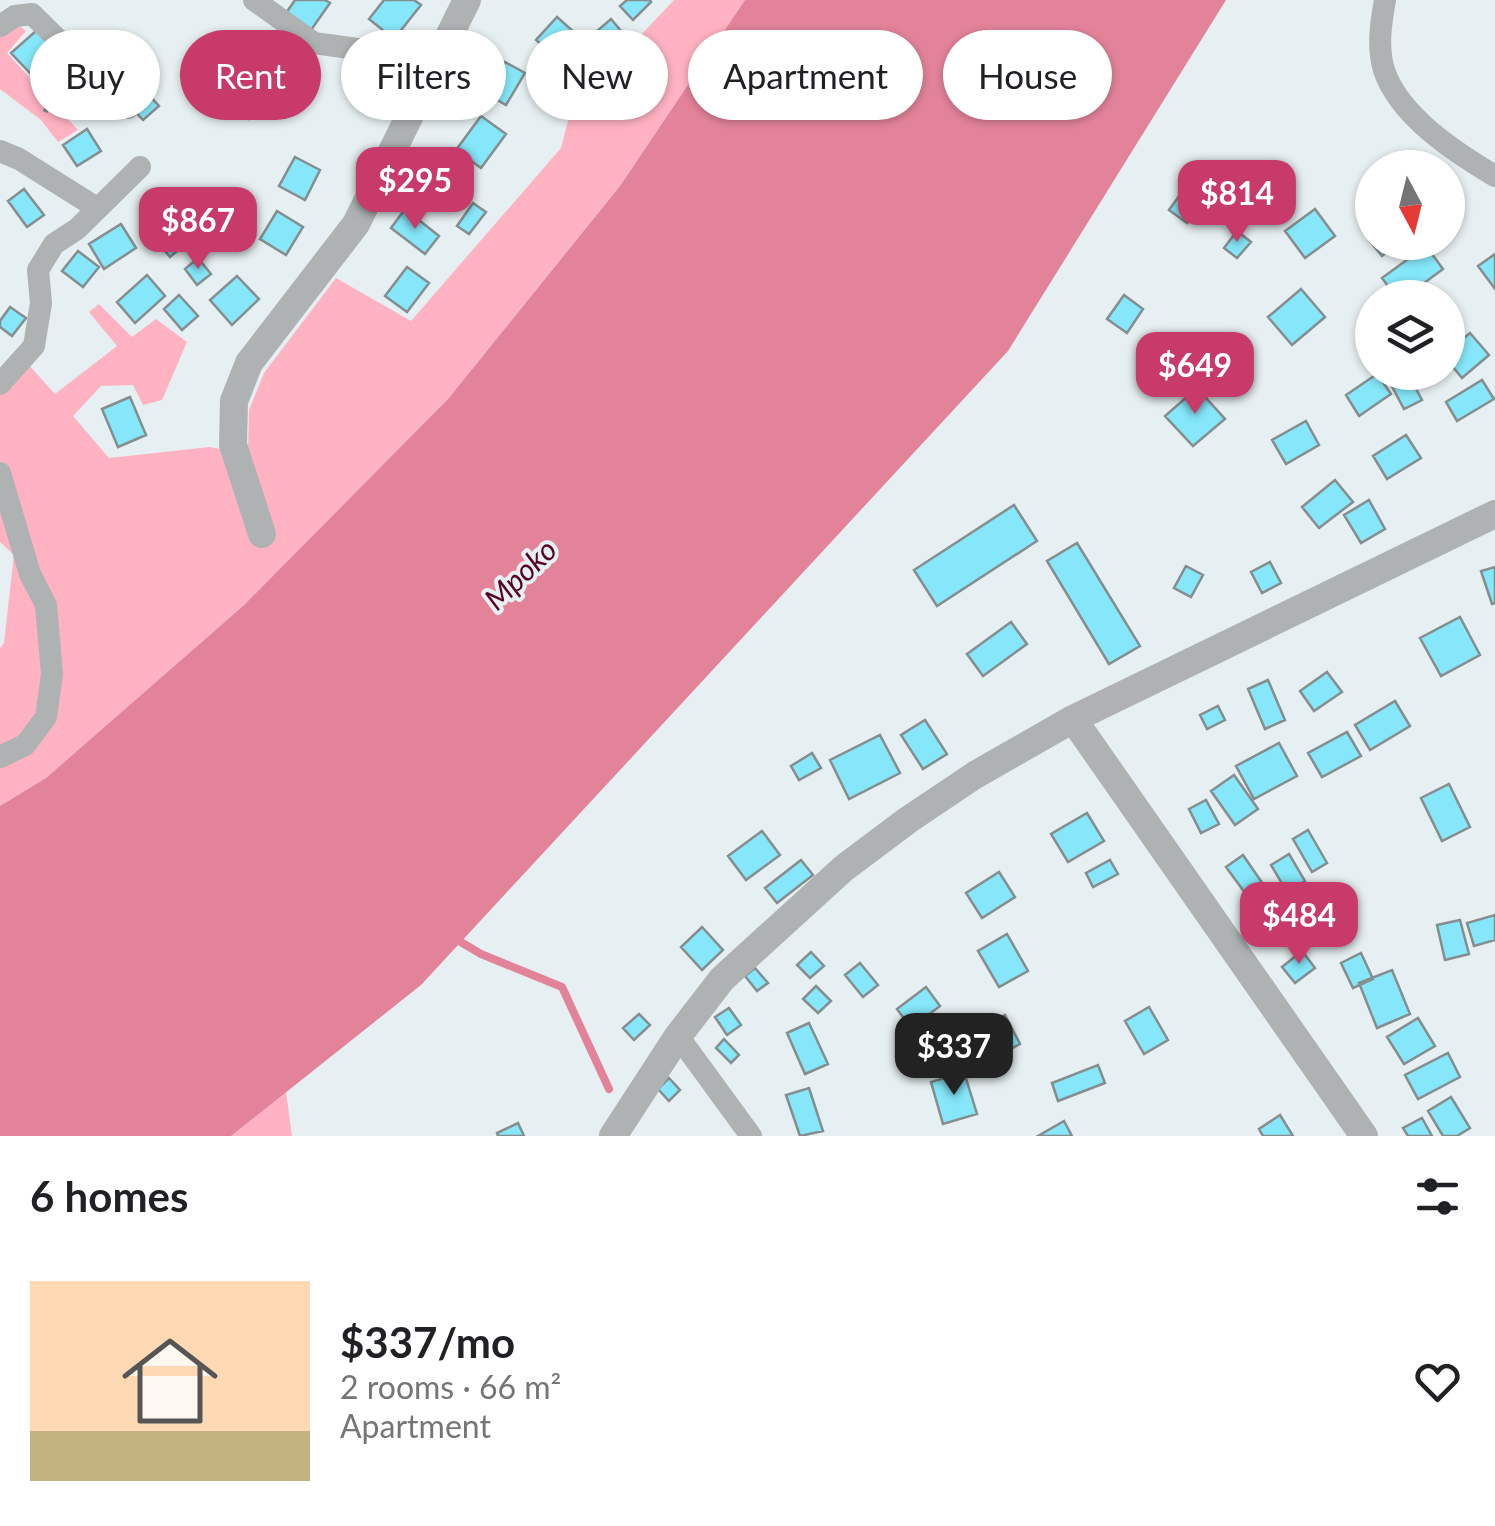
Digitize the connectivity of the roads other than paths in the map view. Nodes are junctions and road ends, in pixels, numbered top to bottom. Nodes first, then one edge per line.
1 (254, 0) edge
2 (467, 0) edge
3 (1385, 0) edge
4 (9, 14) edge
5 (50, 30) edge
6 (452, 30) edge
7 (341, 46) edge
8 (408, 120) edge
9 (0, 152) edge
10 (140, 167) dead end
11 (1495, 176) edge
12 (97, 208) junction
13 (0, 384) edge
14 (0, 473) edge
15 (1495, 514) edge
16 (262, 534) dead end
17 (1073, 718) junction
18 (0, 757) edge
19 (678, 1036) junction
20 (612, 1136) edge
21 (750, 1136) edge
22 (1364, 1136) edge

1 - 7 street
2 - 6 street
3 - 11 street
4 - 5 street
8 - 16 street
9 - 12 street
10 - 12 street
12 - 13 street
14 - 18 street
15 - 17 street
17 - 19 street
17 - 22 street
19 - 20 street
19 - 21 street

